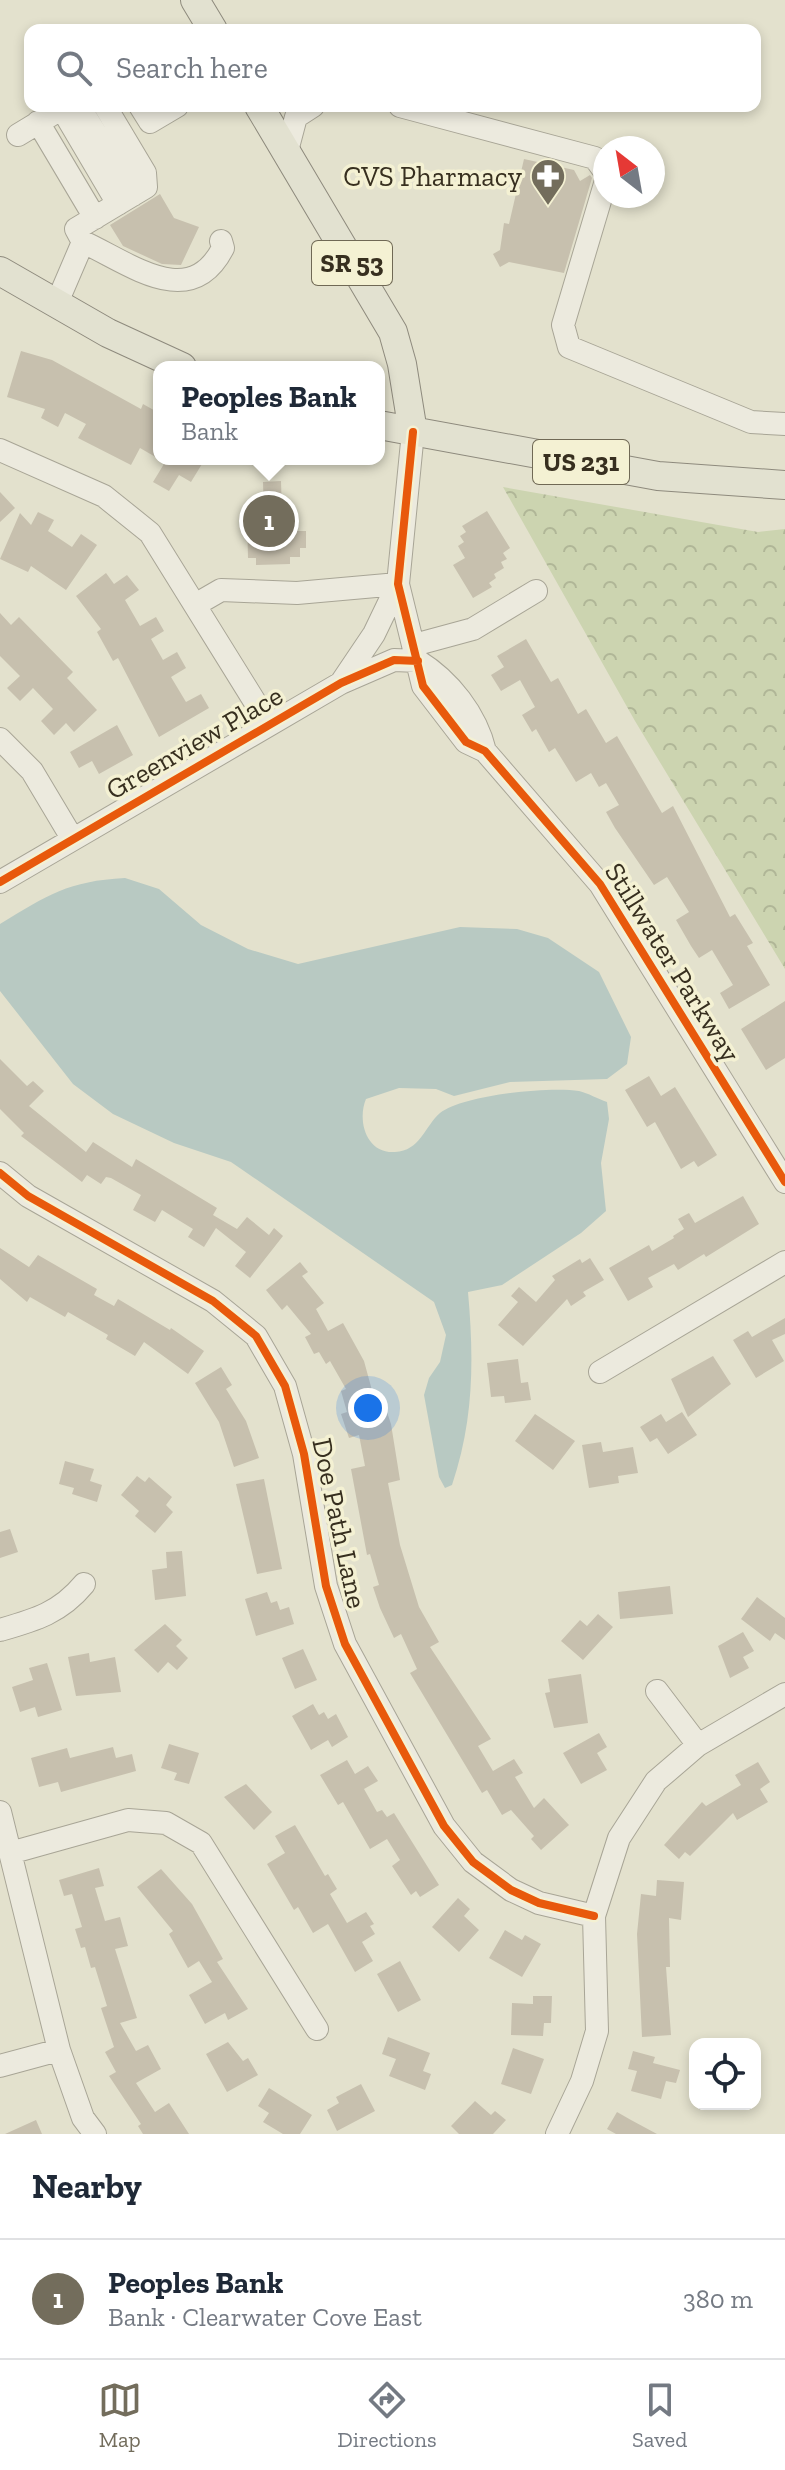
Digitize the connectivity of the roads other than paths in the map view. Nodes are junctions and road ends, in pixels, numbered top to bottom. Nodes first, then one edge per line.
1 (195, 0) edge
2 (209, 24) edge
3 (57, 112) edge
4 (60, 112) edge
5 (60, 112) edge
6 (89, 112) edge
7 (109, 112) edge
8 (144, 112) edge
9 (167, 112) edge
10 (263, 112) edge
11 (304, 112) edge
12 (422, 112) edge
13 (18, 135) dead end
14 (287, 151) junction
15 (593, 157) edge
16 (598, 208) edge
17 (109, 211) junction
18 (221, 241) dead end
19 (0, 271) edge
20 (56, 305) junction
21 (170, 361) edge
22 (785, 424) edge
23 (385, 426) edge
24 (413, 432) junction
25 (0, 450) edge
26 (785, 485) edge
27 (398, 584) junction
28 (536, 591) dead end
29 (195, 605) junction
30 (416, 653) junction
31 (341, 683) junction
32 (268, 723) junction
33 (0, 739) edge
34 (72, 838) junction
35 (0, 882) edge
36 (0, 1173) edge
37 (785, 1182) edge
38 (785, 1262) edge
39 (600, 1372) dead end
40 (84, 1584) dead end
41 (0, 1630) edge
42 (657, 1691) dead end
43 (785, 1694) edge
44 (698, 1745) junction
45 (0, 1812) edge
46 (10, 1853) junction
47 (594, 1916) junction
48 (317, 2029) dead end
49 (59, 2050) junction
50 (0, 2066) edge
51 (95, 2134) edge
52 (557, 2134) edge

1 - 2 main road
3 - 13 street
4 - 17 street
5 - 17 street
6 - 17 street
7 - 17 street
8 - 9 street
10 - 14 main road, SR 53
11 - 14 street
12 - 15 street
14 - 24 main road, SR 53
16 - 22 street
17 - 18 street
17 - 20 street
19 - 20 main road
20 - 21 main road
23 - 24 main road, US 231
24 - 26 main road, US 231
24 - 27 street
25 - 29 street
27 - 29 street
27 - 30 street
27 - 31 street, Greenview Place
28 - 30 street, Greenview Place
29 - 32 street
30 - 31 street, Greenview Place
30 - 37 street, Stillwater Parkway
31 - 32 street, Greenview Place
32 - 34 street, Greenview Place
33 - 34 street
34 - 35 street, Greenview Place
36 - 47 street, Doe Path Lane
38 - 39 street
40 - 41 street
42 - 44 street
43 - 44 street
44 - 47 street
45 - 46 street
46 - 48 street
46 - 49 street
47 - 52 street
49 - 50 street
49 - 51 street

